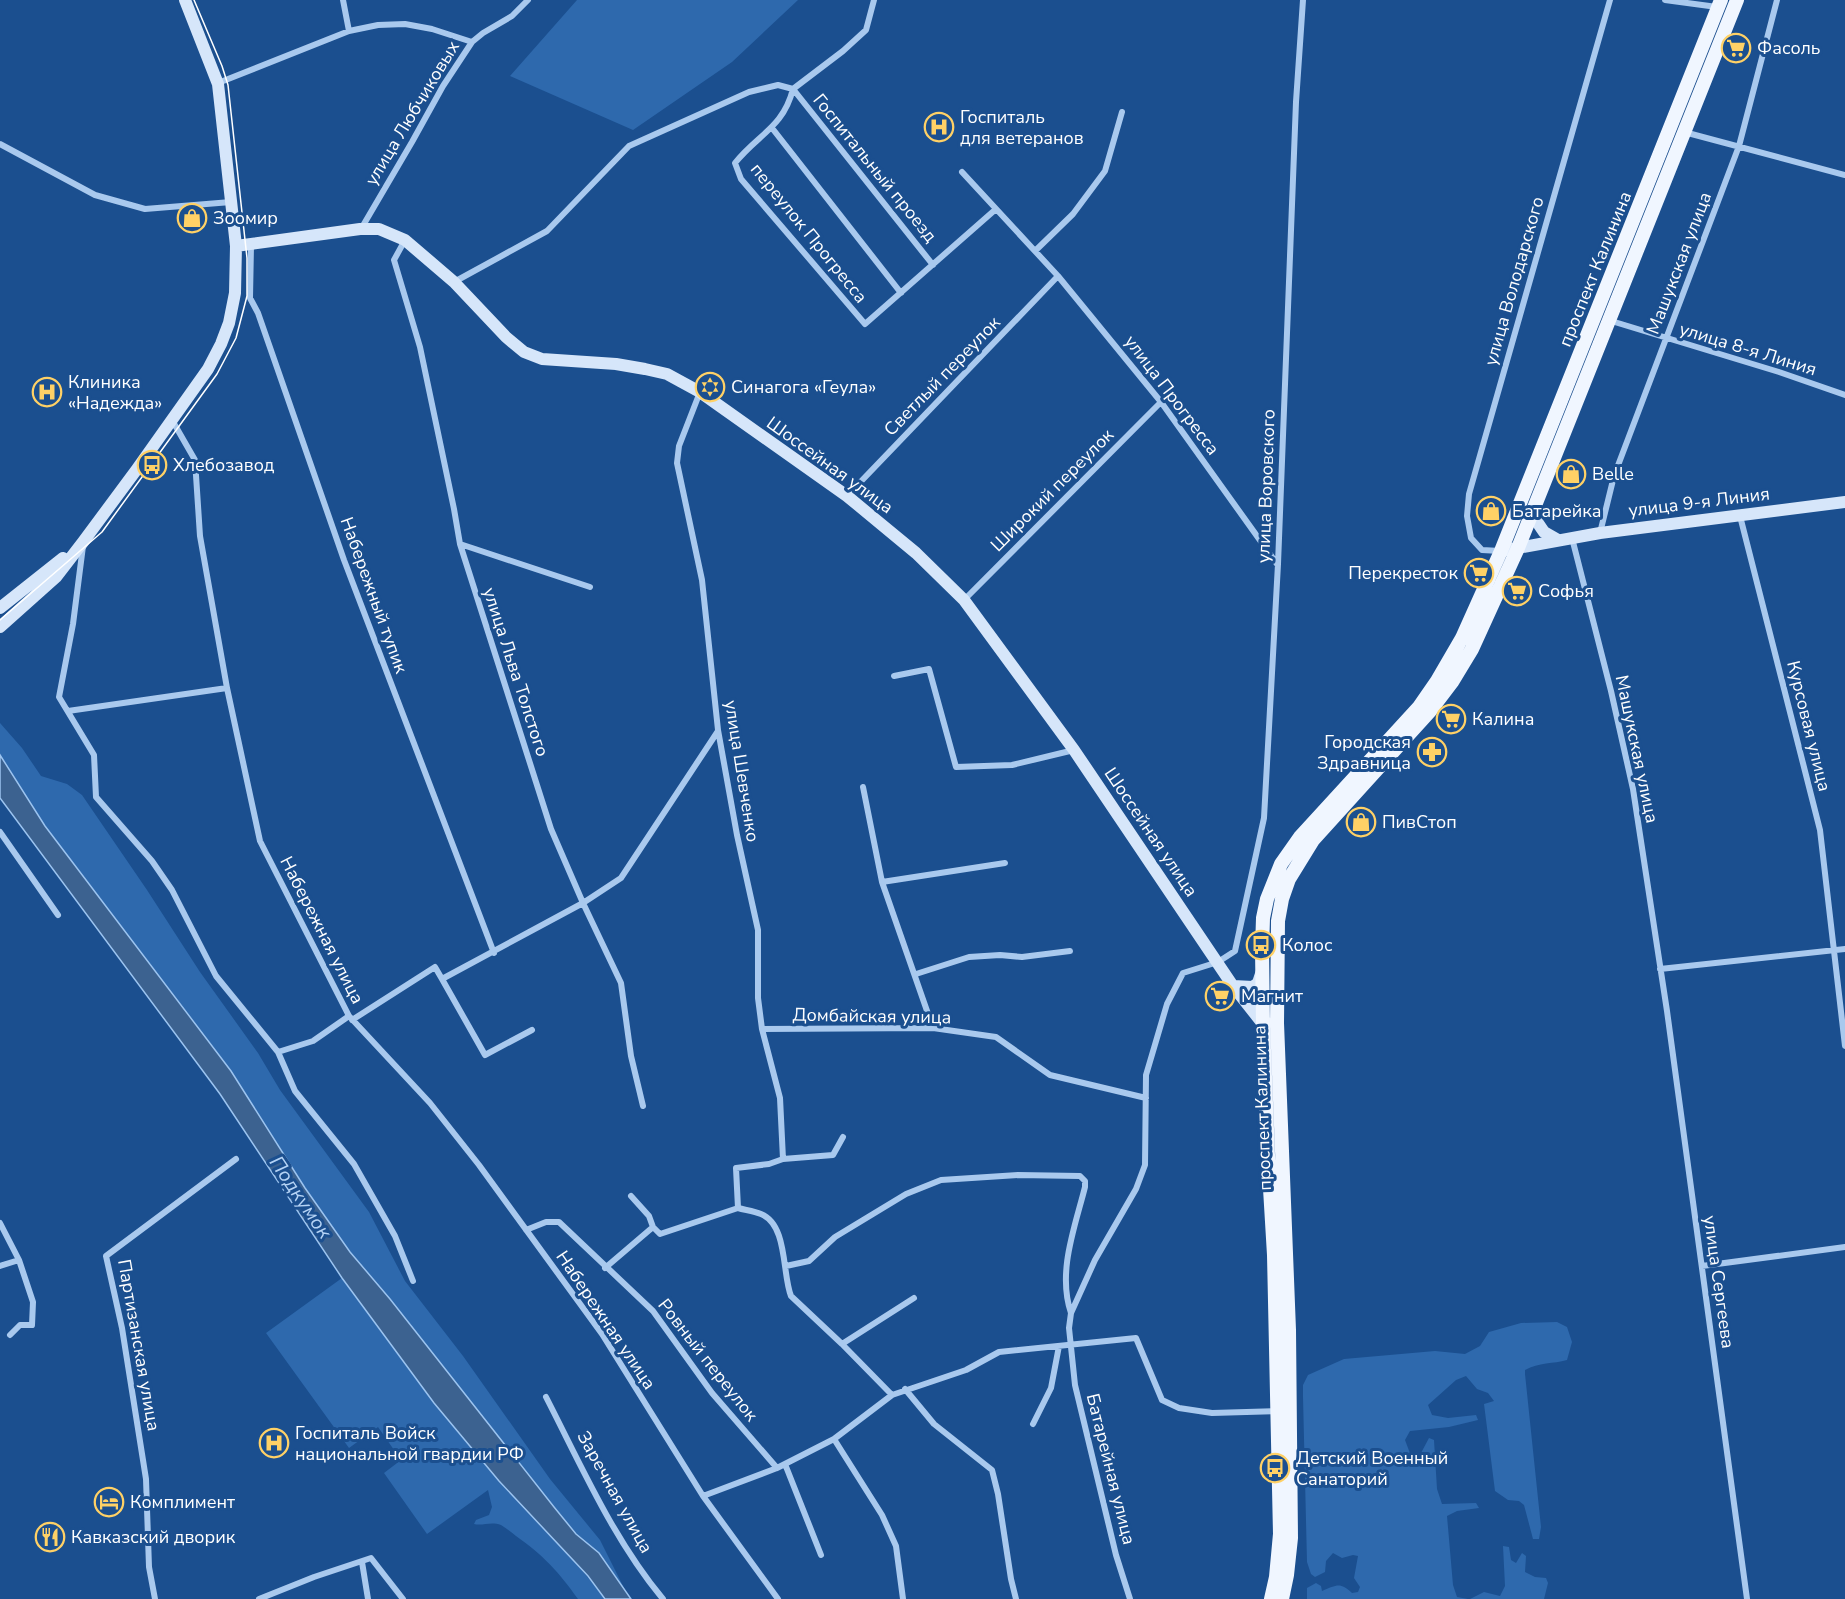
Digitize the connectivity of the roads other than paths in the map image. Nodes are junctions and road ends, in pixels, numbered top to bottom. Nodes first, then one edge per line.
1 (185, 0) edge
2 (343, 0) edge
3 (528, 0) edge
4 (874, 0) edge
5 (1303, 0) edge
6 (1610, 0) edge
7 (1665, 0) edge
8 (1777, 0) edge
9 (1700, 2) edge
10 (1727, 5) edge
11 (349, 31) junction
12 (472, 42) junction
13 (218, 84) junction
14 (793, 89) junction
15 (1122, 112) dead end
16 (772, 128) junction
17 (1684, 132) junction
18 (0, 144) edge
19 (1739, 146) junction
20 (962, 172) dead end
21 (1845, 175) edge
22 (231, 202) junction
23 (996, 209) junction
24 (360, 229) junction
25 (405, 240) junction
26 (251, 243) junction
27 (236, 246) junction
28 (1035, 251) junction
29 (933, 265) junction
30 (1058, 276) junction
31 (454, 282) junction
32 (901, 293) junction
33 (1608, 320) junction
34 (1666, 339) junction
35 (700, 392) junction
36 (1845, 395) edge
37 (1161, 402) junction
38 (172, 419) junction
39 (847, 496) junction
40 (1845, 502) edge
41 (1531, 513) junction
42 (1740, 516) junction
43 (1600, 533) junction
44 (1571, 537) junction
45 (1558, 540) junction
46 (83, 542) junction
47 (460, 544) junction
48 (1518, 548) junction
49 (1500, 551) junction
50 (1278, 564) junction
51 (590, 586) dead end
52 (964, 600) junction
53 (0, 608) edge
54 (2, 621) edge
55 (894, 676) dead end
56 (227, 688) junction
57 (68, 711) junction
58 (718, 730) junction
59 (1074, 750) junction
60 (863, 787) dead end
61 (0, 832) edge
62 (1005, 863) dead end
63 (882, 882) junction
64 (583, 903) junction
65 (58, 915) dead end
66 (1832, 948) junction
67 (1845, 949) edge
68 (1070, 951) dead end
69 (494, 953) junction
70 (1218, 962) junction
71 (1660, 969) junction
72 (1262, 970) junction
73 (916, 974) junction
74 (442, 979) junction
75 (1233, 986) junction
76 (350, 1018) junction
77 (1270, 1023) junction
78 (933, 1028) junction
79 (762, 1029) junction
80 (532, 1030) dead end
81 (1845, 1046) edge
82 (278, 1052) junction
83 (1146, 1098) junction
84 (642, 1106) dead end
85 (843, 1137) dead end
86 (236, 1159) dead end
87 (783, 1159) junction
88 (631, 1196) dead end
89 (738, 1208) junction
90 (0, 1223) edge
91 (653, 1227) junction
92 (526, 1230) junction
93 (1845, 1247) edge
94 (19, 1260) junction
95 (0, 1266) edge
96 (786, 1266) junction
97 (1701, 1266) junction
98 (605, 1268) junction
99 (413, 1281) dead end
100 (914, 1298) dead end
101 (1071, 1313) junction
102 (10, 1335) dead end
103 (842, 1344) junction
104 (1070, 1344) junction
105 (1059, 1346) junction
106 (905, 1389) junction
107 (892, 1395) junction
108 (546, 1396) dead end
109 (1277, 1411) junction
110 (1033, 1424) dead end
111 (834, 1439) junction
112 (785, 1464) junction
113 (777, 1468) junction
114 (703, 1496) junction
115 (821, 1554) dead end
116 (362, 1562) junction
117 (155, 1599) edge
118 (259, 1599) edge
119 (368, 1599) edge
120 (403, 1599) edge
121 (663, 1599) edge
122 (778, 1599) edge
123 (903, 1599) edge
124 (1016, 1599) edge
125 (1130, 1599) edge
126 (1271, 1599) edge
127 (1282, 1599) edge
128 (1747, 1599) edge

1 - 13 main road
2 - 11 street
3 - 12 street, улица Любчиковых
4 - 14 street
5 - 50 street, улица Воровского
6 - 49 street, улица Володарского
7 - 9 street
8 - 19 street, Машукская улица
9 - 10 street
10 - 17 main road, проспект Калинина
10 - 49 main road, проспект Калинина
11 - 12 street
11 - 13 street
12 - 24 street, улица Любчиковых
13 - 22 main road
14 - 16 street
14 - 29 street, Госпитальный проезд
14 - 31 street
15 - 28 street
16 - 32 street
16 - 32 street, переулок Прогресса
17 - 19 street
17 - 33 main road, проспект Калинина
18 - 22 street
19 - 21 street
19 - 34 street, Машукская улица
20 - 23 street, улица Прогресса
22 - 27 main road
23 - 28 street, улица Прогресса
23 - 29 street, переулок Прогресса
24 - 25 main road, Шоссейная улица
24 - 26 main road, Шоссейная улица
25 - 31 main road, Шоссейная улица
25 - 47 street, улица Льва Толстого
26 - 27 main road, Шоссейная улица
26 - 69 street, Набережный тупик
27 - 38 main road
28 - 30 street, улица Прогресса
29 - 32 street, переулок Прогресса
30 - 37 street, улица Прогресса
30 - 39 street, Светлый переулок
31 - 35 main road, Шоссейная улица
33 - 34 street, улица 8-я Линия
33 - 41 main road, проспект Калинина
34 - 36 street, улица 8-я Линия
34 - 43 street, Машукская улица
35 - 39 main road, Шоссейная улица
35 - 58 street, улица Шевченко
37 - 50 street, улица Прогресса
37 - 52 street, Широкий переулок
38 - 46 main road
38 - 56 street, Набережная улица
39 - 52 main road, Шоссейная улица
40 - 42 main road, улица 9-я Линия
41 - 45 main road
41 - 48 main road, проспект Калинина
42 - 43 main road, улица 9-я Линия
42 - 66 street, Курсовая улица
43 - 44 main road, улица 9-я Линия
44 - 45 main road, улица 9-я Линия
44 - 71 street, Машукская улица
45 - 48 main road, улица 9-я Линия
46 - 53 main road
46 - 54 main road
46 - 57 street
47 - 51 street
47 - 64 street, улица Льва Толстого
48 - 49 main road
48 - 77 main road, проспект Калинина
49 - 72 main road, проспект Калинина
50 - 70 street, улица Воровского
52 - 59 main road, Шоссейная улица
55 - 59 street
56 - 57 street
56 - 76 street, Набережная улица
57 - 82 street
58 - 64 street
58 - 79 street, улица Шевченко
59 - 70 main road, Шоссейная улица
60 - 63 street
61 - 65 street
62 - 63 street
63 - 73 street
64 - 69 street
64 - 84 street, улица Льва Толстого
66 - 67 street
66 - 71 street
66 - 81 street, Курсовая улица
68 - 73 street
69 - 74 street
70 - 75 main road, Шоссейная улица
70 - 83 street
71 - 97 street, улица Сергеева
72 - 75 main road
72 - 77 main road, проспект Калинина
73 - 78 street
74 - 76 street
74 - 80 street
75 - 77 main road, Шоссейная улица
76 - 82 street
76 - 92 street, Набережная улица
77 - 109 main road, проспект Калинина
77 - 127 main road, проспект Калинина
78 - 79 street, Домбайская улица
78 - 83 street, Домбайская улица
79 - 87 street, улица Шевченко
82 - 99 street
83 - 101 street
85 - 87 street
86 - 117 street, Партизанская улица
87 - 89 street
88 - 91 street
89 - 91 street
89 - 96 street
90 - 94 street
91 - 98 street
92 - 98 street, Ровный переулок
92 - 114 street, Набережная улица
93 - 97 street
94 - 95 street
94 - 102 street
96 - 101 street
96 - 103 street
97 - 128 street, улица Сергеева
98 - 113 street, Ровный переулок
100 - 103 street
101 - 104 street
103 - 107 street
104 - 105 street
104 - 109 street
104 - 125 street, Батарейная улица
105 - 106 street
105 - 110 street
106 - 107 street
106 - 124 street
107 - 111 street
108 - 121 street, Заречная улица
109 - 126 main road, проспект Калинина
111 - 112 street
111 - 123 street
112 - 113 street
112 - 115 street
113 - 114 street
114 - 122 street, Набережная улица
116 - 118 street
116 - 119 street
116 - 120 street

